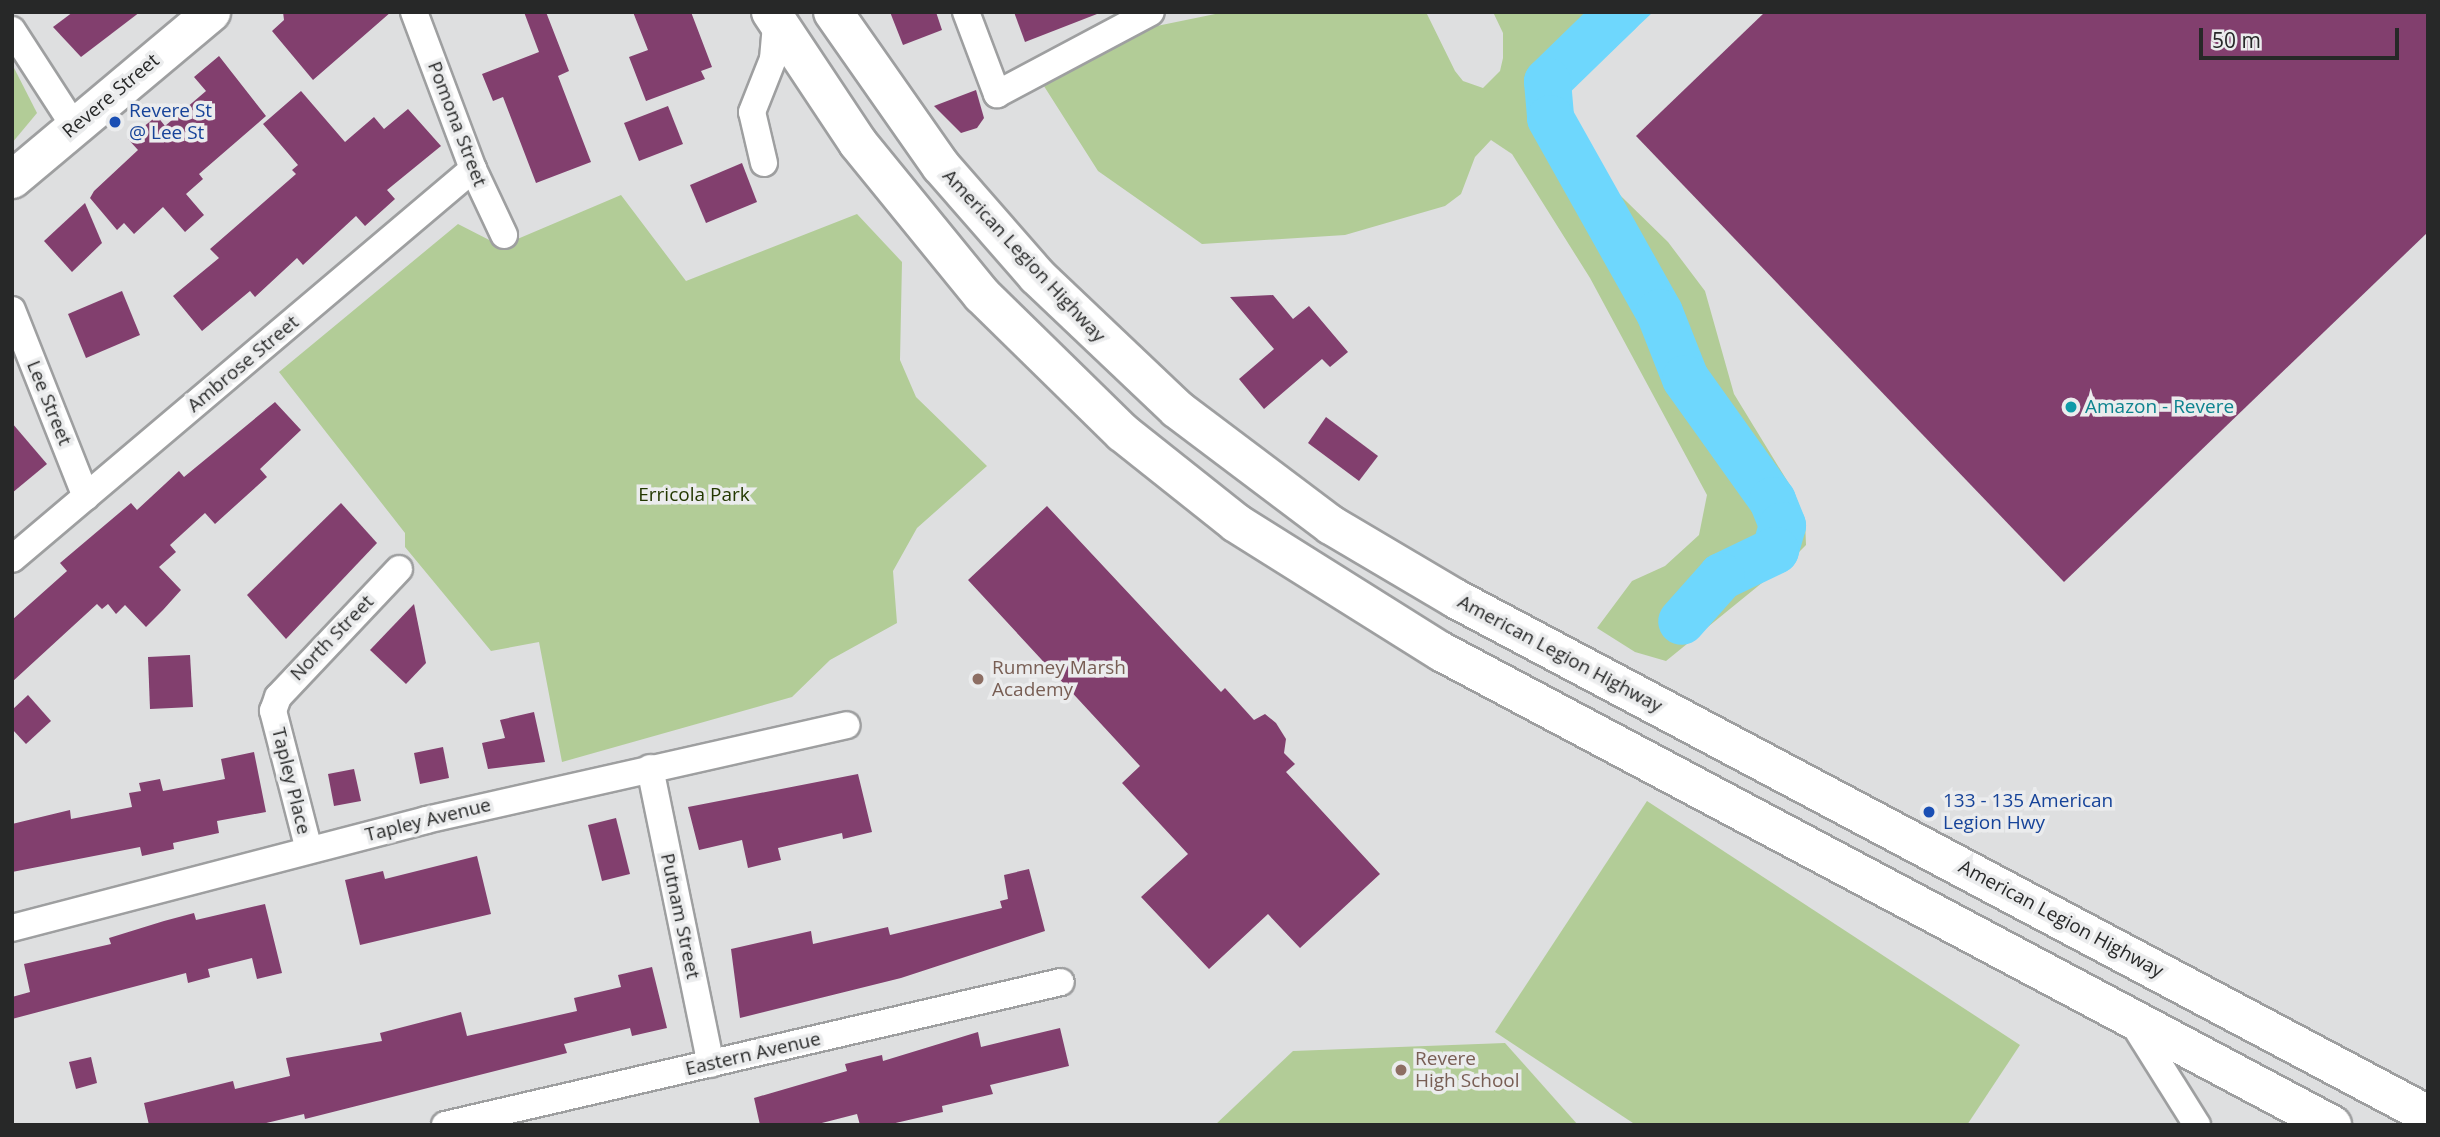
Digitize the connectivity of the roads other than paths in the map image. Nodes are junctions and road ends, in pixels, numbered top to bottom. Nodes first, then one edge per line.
1 (211, 12) edge
2 (414, 12) edge
3 (834, 12) edge
4 (966, 12) edge
5 (1151, 12) edge
6 (774, 17) edge
7 (12, 30) edge
8 (74, 126) junction
9 (764, 163) dead end
10 (473, 169) junction
11 (12, 180) edge
12 (504, 234) dead end
13 (12, 310) edge
14 (86, 497) junction
15 (12, 559) edge
16 (399, 569) dead end
17 (273, 711) joint
18 (846, 725) dead end
19 (650, 768) junction
20 (309, 850) junction
21 (12, 928) edge
22 (1061, 982) dead end
23 (2129, 1017) junction
24 (711, 1064) junction
25 (2428, 1115) edge
26 (444, 1125) edge
27 (2197, 1125) edge
28 (2332, 1125) edge

1 - 8 street, Revere Street
2 - 10 street, Pomona Street
3 - 25 highway, American Legion Highway
4 - 5 street
6 - 9 street
6 - 23 highway
7 - 8 street
8 - 11 street, Revere Street
10 - 12 street, Pomona Street
10 - 14 street, Ambrose Street
13 - 14 street, Lee Street
14 - 15 street, Ambrose Street
16 - 17 street, North Street
17 - 20 street, Tapley Place
18 - 19 street, Tapley Avenue
19 - 20 street, Tapley Avenue
19 - 24 street, Putnam Street
20 - 21 street, Tapley Avenue
22 - 24 street, Eastern Avenue
23 - 27 street
23 - 28 highway
24 - 26 street, Eastern Avenue

